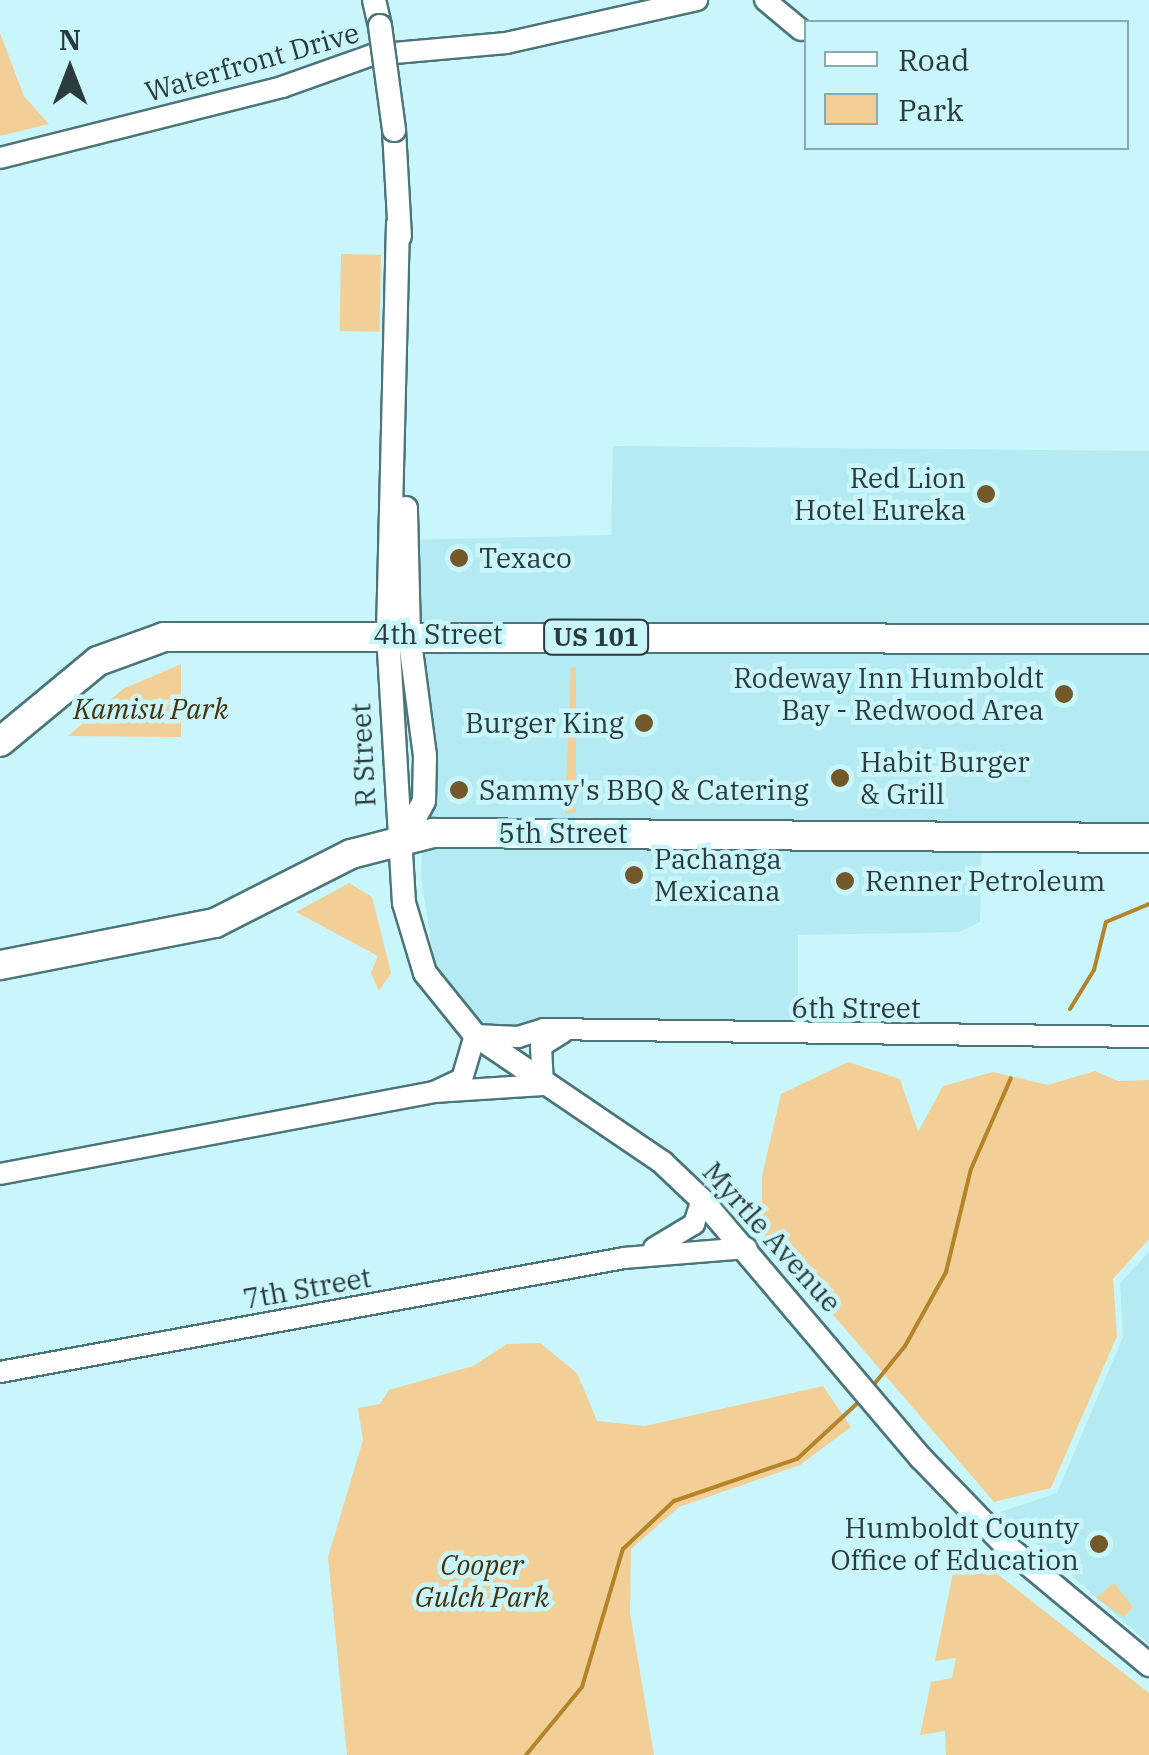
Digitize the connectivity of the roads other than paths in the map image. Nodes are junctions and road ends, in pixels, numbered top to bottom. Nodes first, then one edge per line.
1 (374, 0) edge
2 (697, 0) edge
3 (765, 0) edge
4 (801, 30) dead end
5 (0, 158) edge
6 (398, 635) junction
7 (1149, 639) edge
8 (0, 742) edge
9 (1149, 838) edge
10 (403, 840) junction
11 (0, 965) edge
12 (562, 1032) junction
13 (474, 1034) junction
14 (1149, 1037) edge
15 (543, 1084) junction
16 (434, 1092) junction
17 (0, 1174) edge
18 (702, 1200) junction
19 (747, 1248) junction
20 (624, 1258) junction
21 (0, 1372) edge
22 (1149, 1665) edge

1 - 6 main road, R Street, bridge
2 - 5 street, Waterfront Drive
3 - 4 street
6 - 7 highway, 4th Street / US 101
6 - 8 highway, 4th Street / US 101
6 - 10 main road, R Street
9 - 10 highway, 5th Street
10 - 11 highway, 5th Street
10 - 13 main road, Myrtle Avenue
12 - 13 street, 6th Street
12 - 14 street, 6th Street
12 - 15 street
13 - 15 main road, Myrtle Avenue
13 - 16 street
15 - 16 street
15 - 18 main road, Myrtle Avenue
16 - 17 street
18 - 19 main road, Myrtle Avenue
18 - 20 street
19 - 20 street
19 - 22 main road, Myrtle Avenue
20 - 21 street, 7th Street

